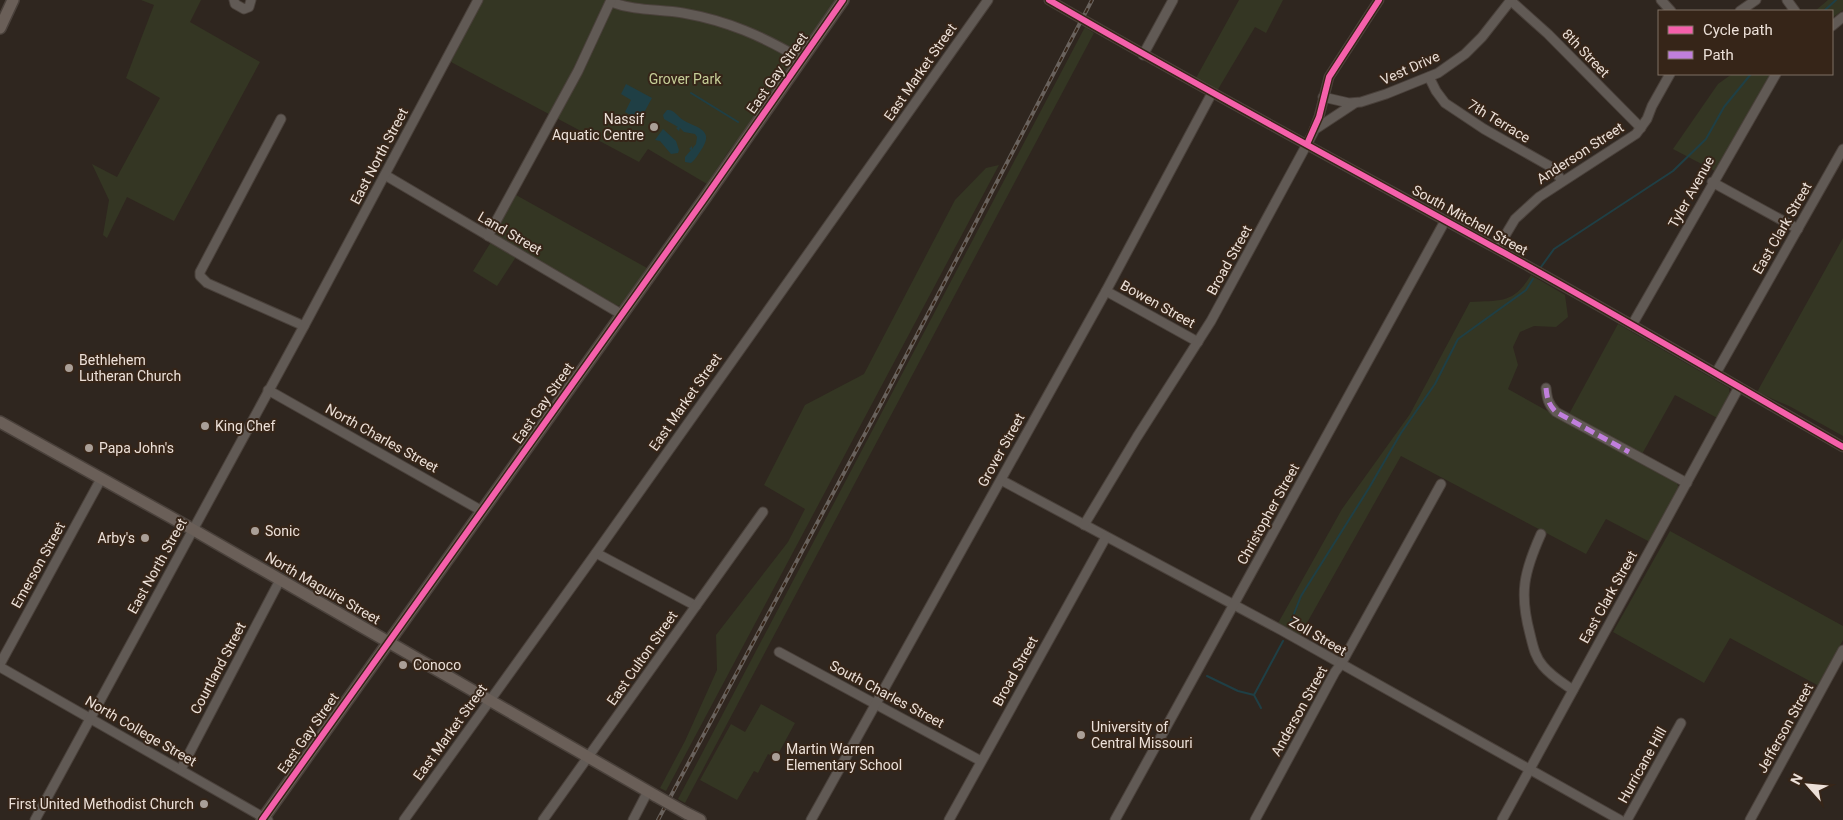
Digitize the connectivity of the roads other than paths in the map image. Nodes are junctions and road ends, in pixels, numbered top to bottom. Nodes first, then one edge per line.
1 (13, 0) edge
2 (234, 0) edge
3 (251, 0) edge
4 (478, 0) edge
5 (843, 0) edge
6 (988, 0) edge
7 (1049, 0) edge
8 (1173, 0) edge
9 (1379, 0) edge
10 (1510, 0) edge
11 (1661, 0) edge
12 (1756, 0) edge
13 (611, 1) edge
14 (1670, 10) edge
15 (1741, 10) edge
16 (1843, 17) edge
17 (1833, 25) edge
18 (0, 28) edge
19 (1144, 55) junction
20 (801, 59) junction
21 (1669, 75) edge
22 (1775, 75) edge
23 (1429, 77) junction
24 (1212, 93) junction
25 (1323, 97) junction
26 (1356, 103) junction
27 (281, 119) dead end
28 (1641, 128) junction
29 (1314, 130) junction
30 (1307, 144) junction
31 (1843, 150) edge
32 (385, 175) junction
33 (1562, 181) junction
34 (1712, 182) junction
35 (1445, 221) junction
36 (1798, 229) junction
37 (488, 236) junction
38 (1497, 249) junction
39 (1106, 291) junction
40 (621, 314) junction
41 (1632, 325) junction
42 (304, 326) junction
43 (1198, 342) junction
44 (1716, 373) junction
45 (1739, 387) junction
46 (1546, 388) dead end
47 (268, 390) junction
48 (0, 422) edge
49 (1843, 447) edge
50 (101, 479) junction
51 (1001, 480) junction
52 (1687, 482) junction
53 (1440, 484) dead end
54 (482, 511) junction
55 (763, 512) dead end
56 (1084, 525) junction
57 (192, 530) junction
58 (1541, 534) dead end
59 (1106, 537) junction
60 (596, 552) junction
61 (280, 580) junction
62 (1234, 605) junction
63 (696, 606) junction
64 (388, 643) junction
65 (1843, 650) edge
66 (779, 652) dead end
67 (1341, 664) junction
68 (0, 666) edge
69 (1573, 690) junction
70 (489, 700) junction
71 (875, 704) junction
72 (90, 718) junction
73 (1681, 723) dead end
74 (589, 756) junction
75 (981, 761) junction
76 (181, 769) junction
77 (1530, 770) junction
78 (652, 794) junction
79 (265, 819) edge
80 (35, 820) edge
81 (404, 820) edge
82 (543, 820) edge
83 (633, 820) edge
84 (700, 820) edge
85 (811, 820) edge
86 (949, 820) edge
87 (1115, 820) edge
88 (1255, 820) edge
89 (1502, 820) edge
90 (1620, 820) edge
91 (1627, 820) edge
92 (1750, 820) edge

1 - 18 main road
2 - 3 street
4 - 32 street, East North Street
5 - 20 main road, East Gay Street
6 - 60 street, East Market Street
7 - 19 street, South Mitchell Street
8 - 19 street
9 - 25 street, Broad Street
10 - 23 street, Vest Drive
10 - 28 street, 8th Street
11 - 14 street
12 - 15 street
13 - 20 street
13 - 37 street
16 - 17 street
19 - 24 street, South Mitchell Street
20 - 40 main road, East Gay Street
21 - 28 street, Anderson Street
22 - 34 street, Tyler Avenue
23 - 26 street, Vest Drive
23 - 33 street, 7th Terrace
24 - 30 street, South Mitchell Street
24 - 39 street, Grover Street
25 - 26 street, Vest Drive
25 - 29 street, Broad Street
26 - 29 street
27 - 42 street
28 - 33 street, Anderson Street
29 - 30 street, Broad Street
30 - 35 street, South Mitchell Street
30 - 43 street, Broad Street
31 - 36 street, East Clark Street
32 - 37 street, Land Street
32 - 42 street, East North Street
33 - 38 street, Anderson Street
34 - 36 street
34 - 41 street, Tyler Avenue
35 - 38 street, South Mitchell Street
35 - 62 street, Christopher Street
36 - 44 street, East Clark Street
37 - 40 street, Land Street
38 - 41 street, South Mitchell Street
39 - 43 street, Bowen Street
39 - 51 street, Grover Street
40 - 54 main road, East Gay Street
41 - 44 street, South Mitchell Street
42 - 47 street, East North Street
43 - 56 street, Broad Street
44 - 45 street, South Mitchell Street
45 - 49 street, South Mitchell Street
45 - 52 street, East Clark Street
46 - 52 street
47 - 54 street, North Charles Street
47 - 57 street, East North Street
48 - 50 main road, North Maguire Street
50 - 57 main road, North Maguire Street
50 - 68 street, Emerson Street
51 - 56 street, Zoll Street
51 - 71 street, Grover Street
52 - 69 street, East Clark Street
53 - 67 street, Anderson Street
54 - 64 main road, East Gay Street
55 - 63 street, East Culton Street
56 - 59 street, Zoll Street
57 - 61 main road, North Maguire Street
57 - 72 street, East North Street
58 - 69 street
59 - 62 street, Zoll Street
59 - 75 street, Broad Street
60 - 63 street
60 - 70 street, East Market Street
61 - 64 main road, North Maguire Street
61 - 76 street, Courtland Street
62 - 67 street, Zoll Street
62 - 87 street, Christopher Street
63 - 74 street, East Culton Street
64 - 70 main road, North Maguire Street
64 - 79 main road, East Gay Street
65 - 92 street, Jefferson Street
66 - 71 street, South Charles Street
67 - 77 street, Zoll Street
67 - 88 street, Anderson Street
68 - 72 street, North College Street
69 - 77 street, East Clark Street
70 - 74 main road, North Maguire Street
70 - 81 street, East Market Street
71 - 75 street, South Charles Street
71 - 85 street, Grover Street
72 - 76 street, North College Street
72 - 80 street, East North Street
73 - 91 street, Hurricane Hill
74 - 78 main road, North Maguire Street
74 - 82 street, East Culton Street
75 - 86 street, Broad Street
76 - 79 street, North College Street
77 - 89 street, East Clark Street
77 - 90 street, Zoll Street
78 - 83 street
78 - 84 main road, North Maguire Street, bridge

